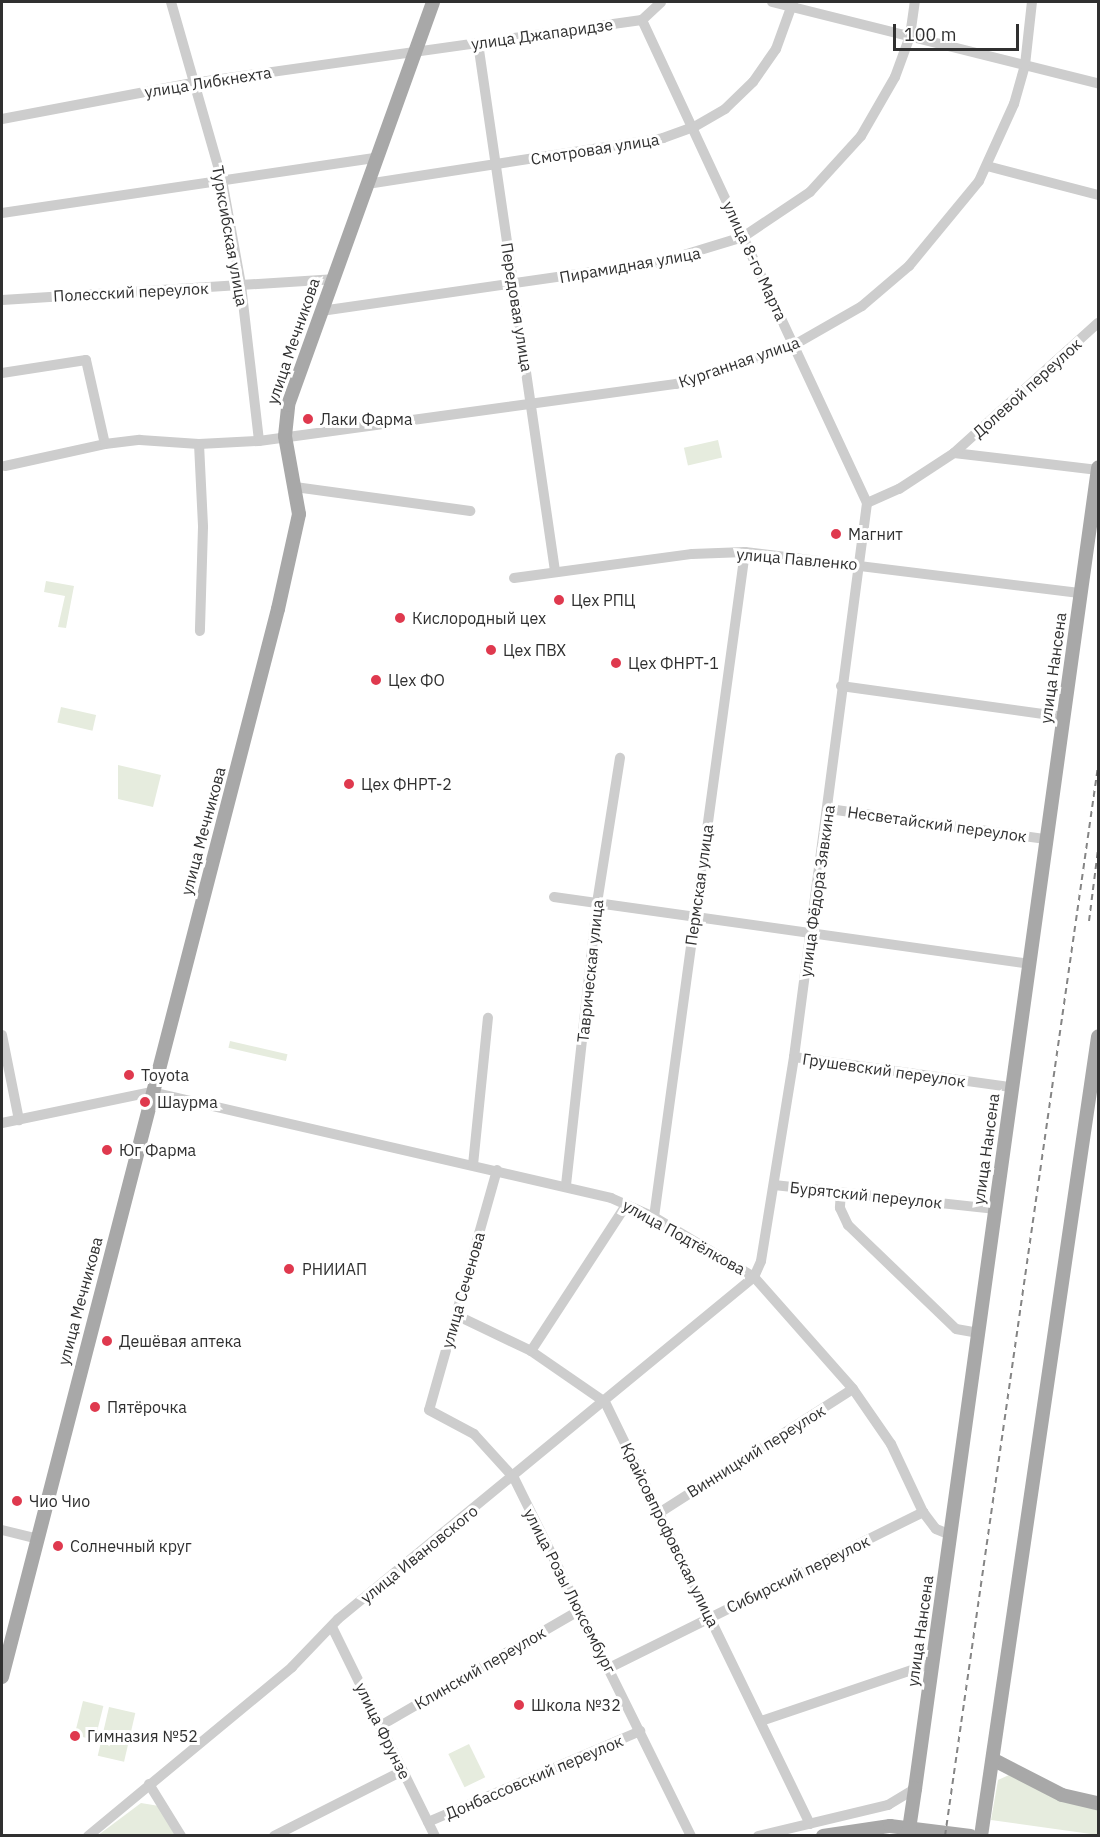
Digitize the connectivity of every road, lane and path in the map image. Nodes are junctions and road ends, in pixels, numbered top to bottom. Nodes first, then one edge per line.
1 (171, 2) edge
2 (433, 2) edge
3 (661, 2) edge
4 (772, 2) edge
5 (915, 2) edge
6 (1032, 2) edge
7 (792, 4) edge
8 (642, 20) junction
9 (910, 36) junction
10 (478, 43) junction
11 (415, 53) junction
12 (1025, 65) junction
13 (193, 83) junction
14 (1098, 83) edge
15 (2, 119) edge
16 (694, 127) junction
17 (376, 158) junction
18 (495, 165) junction
19 (987, 166) junction
20 (222, 180) junction
21 (367, 184) junction
22 (1098, 195) edge
23 (2, 213) edge
24 (743, 237) junction
25 (332, 279) junction
26 (241, 285) junction
27 (513, 285) junction
28 (2, 300) edge
29 (321, 312) junction
30 (1098, 323) edge
31 (794, 345) junction
32 (2, 373) edge
33 (532, 405) junction
34 (285, 436) junction
35 (259, 441) junction
36 (105, 444) junction
37 (199, 444) junction
38 (954, 453) junction
39 (5, 466) dead end
40 (1098, 469) edge
41 (295, 487) junction
42 (867, 503) junction
43 (471, 512) dead end
44 (745, 552) junction
45 (859, 564) junction
46 (555, 571) junction
47 (514, 578) dead end
48 (1080, 593) junction
49 (200, 631) dead end
50 (841, 686) junction
51 (1063, 717) junction
52 (620, 758) dead end
53 (829, 809) junction
54 (1046, 839) junction
55 (554, 897) dead end
56 (597, 903) junction
57 (695, 916) junction
58 (811, 933) junction
59 (1028, 964) junction
60 (488, 1018) dead end
61 (2, 1035) edge
62 (1098, 1037) edge
63 (794, 1057) junction
64 (1011, 1087) junction
65 (152, 1092) junction
66 (19, 1120) junction
67 (2, 1124) edge
68 (473, 1165) junction
69 (497, 1170) junction
70 (566, 1185) junction
71 (774, 1185) junction
72 (841, 1192) junction
73 (626, 1205) junction
74 (994, 1209) junction
75 (654, 1217) junction
76 (754, 1276) junction
77 (456, 1315) junction
78 (979, 1333) junction
79 (531, 1351) junction
80 (853, 1389) junction
81 (604, 1402) junction
82 (429, 1410) joint
83 (514, 1478) junction
84 (923, 1512) junction
85 (659, 1513) junction
86 (2, 1530) edge
87 (951, 1535) junction
88 (35, 1538) junction
89 (580, 1610) junction
90 (711, 1618) junction
91 (332, 1627) junction
92 (932, 1663) junction
93 (609, 1668) junction
94 (2, 1677) edge
95 (761, 1721) junction
96 (380, 1726) junction
97 (640, 1731) junction
98 (994, 1760) junction
99 (402, 1770) junction
100 (149, 1784) junction
101 (915, 1789) junction
102 (1098, 1803) edge
103 (428, 1822) junction
104 (810, 1824) junction
105 (88, 1836) edge
106 (181, 1836) edge
107 (274, 1836) edge
108 (435, 1836) edge
109 (691, 1836) edge
110 (758, 1836) edge
111 (823, 1836) edge
112 (908, 1836) edge
113 (970, 1836) edge
114 (981, 1836) edge

1 - 13 street, Турксибская улица
2 - 11 main road, улица Мечникова
3 - 8 street
4 - 7 street
5 - 9 street, Пирамидная улица
6 - 12 street, Курганная улица
7 - 9 street
7 - 16 street, Смотровая улица
8 - 10 street, улица Джапаридзе
8 - 16 street, улица 8-го Марта
9 - 12 street
9 - 24 street, Пирамидная улица
10 - 11 street, улица Джапаридзе
10 - 18 street, Передовая улица
11 - 13 street, улица Либкнехта
11 - 17 main road, улица Мечникова
12 - 14 street
12 - 19 street, Курганная улица
13 - 15 street, улица Либкнехта
13 - 20 street, Турксибская улица
16 - 18 street, Смотровая улица
16 - 24 street, улица 8-го Марта
17 - 20 street
17 - 21 main road, улица Мечникова
18 - 21 street, Смотровая улица
18 - 27 street, Передовая улица
19 - 22 street
19 - 31 street, Курганная улица
20 - 23 street
20 - 26 street, Турксибская улица
21 - 25 main road, улица Мечникова
24 - 27 street, Пирамидная улица
24 - 31 street, улица 8-го Марта
25 - 26 street, Полесский переулок
25 - 29 main road, улица Мечникова
26 - 28 street, Полесский переулок
26 - 35 street, Турксибская улица
27 - 29 street, Пирамидная улица
27 - 33 street, Передовая улица
29 - 34 main road, улица Мечникова
30 - 38 street, Долевой переулок
31 - 33 street, Курганная улица
31 - 42 street, улица 8-го Марта
32 - 36 street
33 - 34 street, Курганная улица
33 - 46 street, Передовая улица
34 - 35 street, Курганная улица
34 - 41 main road, улица Мечникова
35 - 37 street, Курганная улица
36 - 37 street, Курганная улица
36 - 39 street, Курганная улица
37 - 49 street
38 - 40 street, Долевой переулок
38 - 42 street, Долевой переулок
40 - 48 main road, улица Нансена
41 - 43 street
41 - 65 main road, улица Мечникова
42 - 45 street, улица Фёдора Зявкина
44 - 45 street, улица Павленко
44 - 46 street, улица Павленко
44 - 57 street, Пермская улица
45 - 48 street, улица Павленко
45 - 50 street, улица Фёдора Зявкина
46 - 47 street, улица Павленко
48 - 51 main road, улица Нансена
50 - 51 street
50 - 53 street, улица Фёдора Зявкина
51 - 54 main road, улица Нансена
52 - 56 street, Таврическая улица
53 - 54 street, Несветайский переулок
53 - 58 street, улица Фёдора Зявкина
54 - 59 main road, улица Нансена
55 - 56 street
56 - 57 street
56 - 70 street, Таврическая улица
57 - 58 street
57 - 75 street, Пермская улица
58 - 59 street
58 - 63 street, улица Фёдора Зявкина
59 - 64 main road, улица Нансена
60 - 68 street
61 - 66 street
62 - 98 main road
63 - 64 street, Грушевский переулок
63 - 71 street, улица Фёдора Зявкина
64 - 74 main road, улица Нансена
65 - 66 street
65 - 68 street, улица Подтёлкова
65 - 88 main road, улица Мечникова
66 - 67 street
68 - 69 street, улица Подтёлкова
69 - 70 street, улица Подтёлкова
69 - 77 street, улица Сеченова
70 - 73 street, улица Подтёлкова
71 - 72 street, Бурятский переулок
71 - 76 street, улица Фёдора Зявкина
72 - 74 street, Бурятский переулок
72 - 78 street
73 - 75 street, улица Подтёлкова
73 - 79 street
74 - 78 main road, улица Нансена
75 - 76 street, улица Подтёлкова
76 - 80 street, улица Подтёлкова
76 - 81 street, улица Ивановского
77 - 79 street, Крайсовпрофовская улица
77 - 82 street, улица Сеченова
78 - 87 main road, улица Нансена
79 - 81 street, Крайсовпрофовская улица
80 - 84 street, улица Подтёлкова
80 - 85 street, Винницкий переулок
81 - 83 street, улица Ивановского
81 - 85 street, Крайсовпрофовская улица
82 - 83 street, улица Розы Люксембург
83 - 89 street, улица Розы Люксембург
83 - 91 street, улица Ивановского
84 - 87 street, улица Подтёлкова
84 - 90 street, Сибирский переулок
85 - 90 street, Крайсовпрофовская улица
86 - 88 street
87 - 92 main road, улица Нансена
88 - 94 main road, улица Мечникова
89 - 93 street, улица Розы Люксембург
89 - 96 street, Клинский переулок
90 - 93 street, Сибирский переулок
90 - 95 street, Крайсовпрофовская улица
91 - 96 street, улица Фрунзе
91 - 100 street, улица Ивановского
92 - 95 street
92 - 101 main road, улица Нансена
93 - 97 street, улица Розы Люксембург
95 - 104 street, Крайсовпрофовская улица
96 - 99 street, улица Фрунзе
97 - 103 street, Донбассовский переулок
97 - 109 street, улица Розы Люксембург
98 - 102 main road
98 - 114 main road
99 - 103 street, улица Фрунзе
99 - 107 street
100 - 105 street, улица Ивановского
100 - 106 street
101 - 104 street
101 - 112 main road, улица Нансена, bridge
103 - 108 street, улица Фрунзе
104 - 110 street
111 - 113 main road

